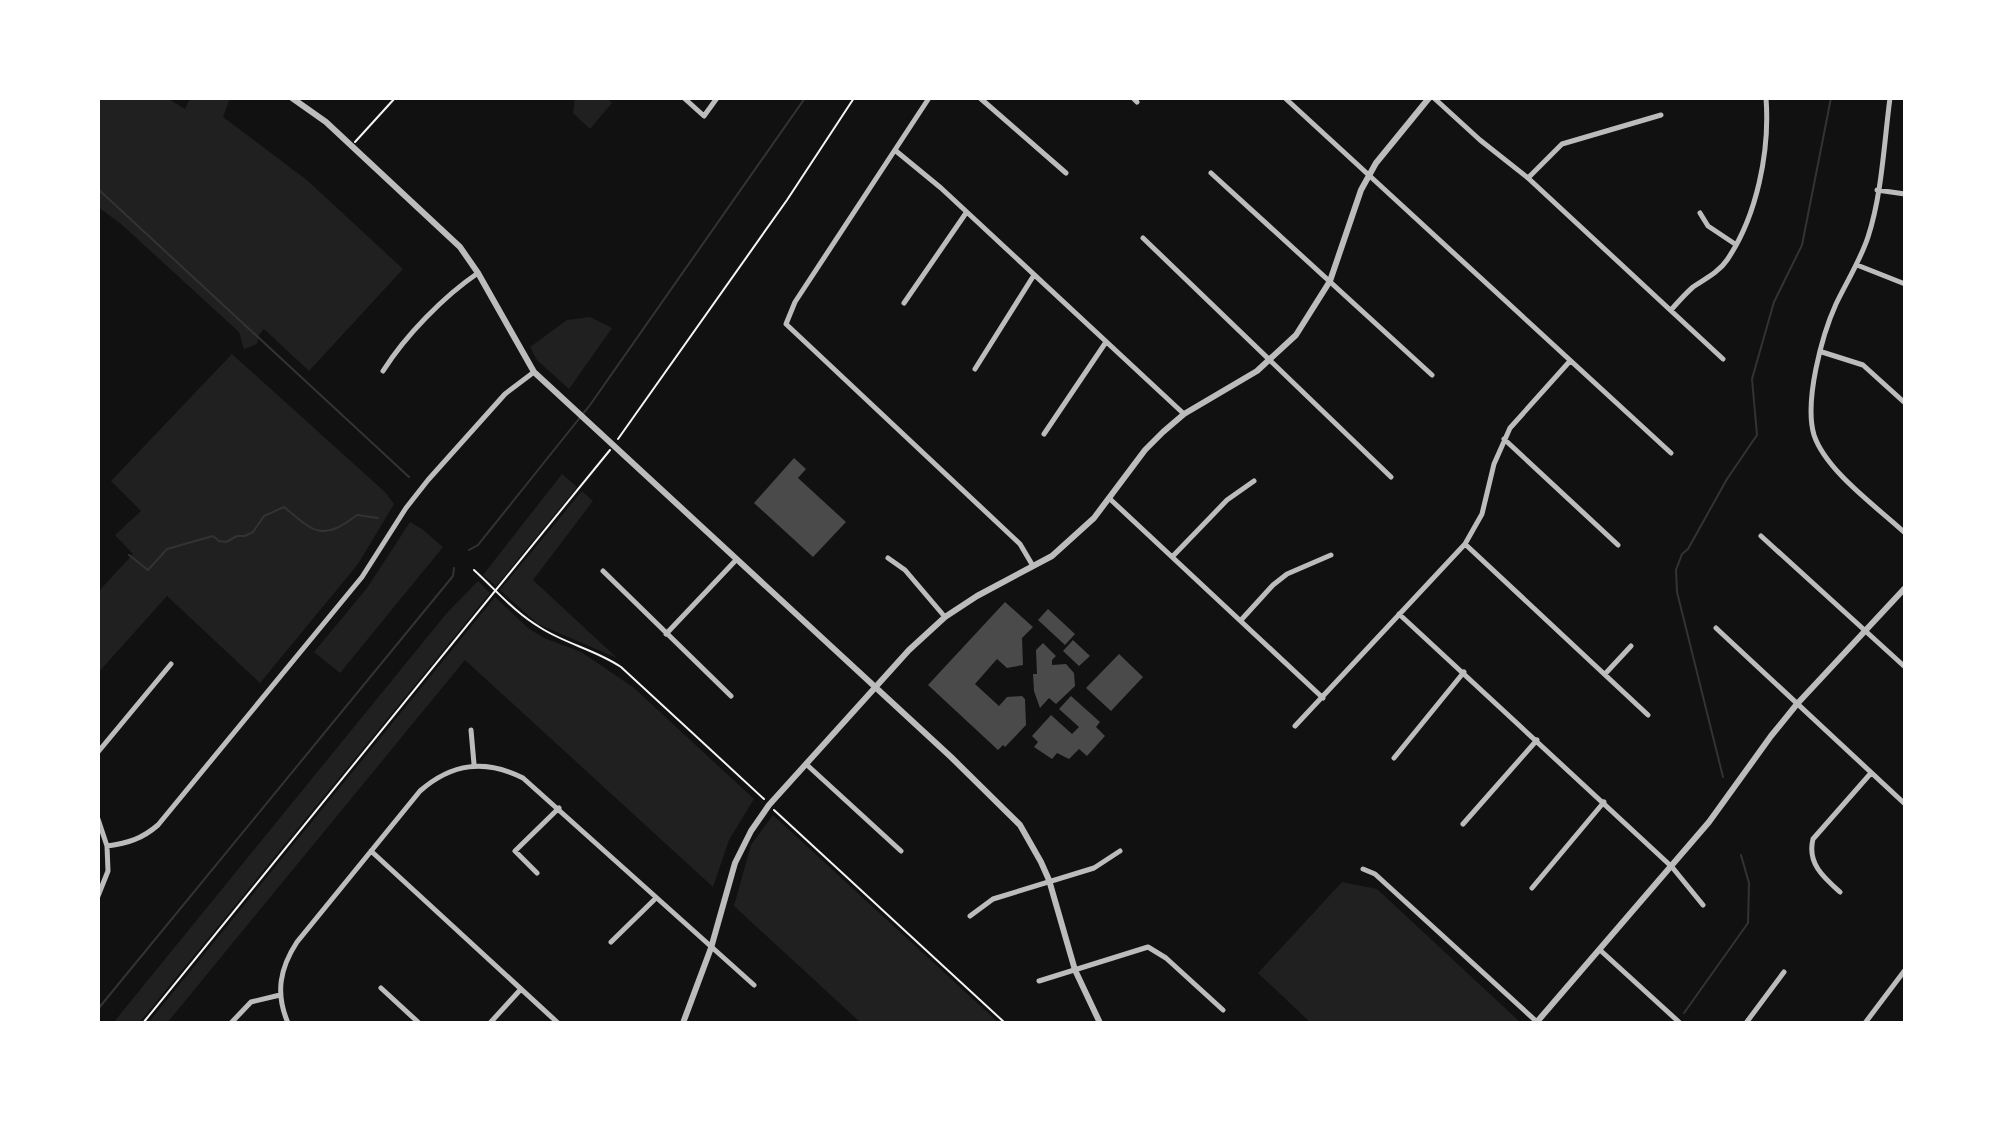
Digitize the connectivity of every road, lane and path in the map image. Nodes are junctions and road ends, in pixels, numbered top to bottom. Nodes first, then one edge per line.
1 (293, 98) edge
2 (395, 98) edge
3 (684, 98) edge
4 (717, 98) edge
5 (854, 98) edge
6 (929, 98) edge
7 (980, 98) edge
8 (1285, 98) edge
9 (1432, 98) edge
10 (1766, 98) edge
11 (1890, 98) edge
12 (1661, 115) dead end
13 (352, 145) junction
14 (896, 151) junction
15 (1066, 173) dead end
16 (1211, 173) dead end
17 (1369, 176) junction
18 (1528, 178) junction
19 (1877, 190) junction
20 (1905, 194) edge
21 (966, 213) junction
22 (1700, 213) dead end
23 (1143, 238) dead end
24 (1735, 244) junction
25 (1857, 265) junction
26 (478, 273) junction
27 (1034, 275) junction
28 (1330, 281) junction
29 (1905, 284) edge
30 (904, 303) dead end
31 (1671, 310) junction
32 (1106, 342) junction
33 (1822, 352) junction
34 (1723, 359) dead end
35 (1570, 361) junction
36 (1269, 362) junction
37 (975, 369) dead end
38 (383, 371) dead end
39 (534, 372) junction
40 (1432, 375) dead end
41 (1905, 403) edge
42 (1184, 414) junction
43 (1044, 434) dead end
44 (1504, 439) junction
45 (612, 447) junction
46 (1671, 453) dead end
47 (1391, 477) dead end
48 (1254, 481) dead end
49 (1110, 499) junction
50 (1905, 533) edge
51 (1761, 536) dead end
52 (1465, 544) junction
53 (1618, 545) dead end
54 (1331, 555) dead end
55 (1173, 557) junction
56 (888, 558) dead end
57 (736, 560) junction
58 (1034, 567) junction
59 (474, 570) dead end
60 (603, 571) dead end
61 (1905, 588) edge
62 (495, 592) junction
63 (1399, 614) junction
64 (945, 617) junction
65 (1242, 619) junction
66 (1716, 628) dead end
67 (1866, 631) junction
68 (666, 634) junction
69 (1631, 646) dead end
70 (171, 664) dead end
71 (1905, 667) edge
72 (1464, 672) junction
73 (1605, 674) junction
74 (876, 690) junction
75 (731, 696) dead end
76 (1323, 698) junction
77 (1797, 704) junction
78 (1648, 715) dead end
79 (1295, 726) dead end
80 (471, 730) dead end
81 (1537, 740) junction
82 (98, 752) edge
83 (1394, 758) dead end
84 (474, 764) junction
85 (806, 764) junction
86 (1871, 773) junction
87 (1604, 802) junction
88 (1905, 804) edge
89 (769, 805) junction
90 (559, 808) junction
91 (98, 819) edge
92 (1463, 824) dead end
93 (107, 846) junction
94 (371, 851) junction
95 (901, 851) dead end
96 (1120, 851) dead end
97 (1672, 867) junction
98 (1363, 869) dead end
99 (537, 873) dead end
100 (1049, 880) junction
101 (1532, 888) dead end
102 (1840, 892) dead end
103 (98, 896) edge
104 (656, 898) junction
105 (1703, 905) dead end
106 (970, 916) dead end
107 (611, 942) dead end
108 (711, 948) junction
109 (1600, 950) junction
110 (1075, 970) junction
111 (1905, 970) edge
112 (1784, 972) dead end
113 (1039, 981) dead end
114 (754, 985) dead end
115 (381, 988) dead end
116 (521, 989) junction
117 (280, 995) junction
118 (1223, 1010) dead end
119 (143, 1023) edge
120 (231, 1023) edge
121 (288, 1023) edge
122 (419, 1023) edge
123 (490, 1023) edge
124 (558, 1023) edge
125 (683, 1023) edge
126 (1005, 1023) edge
127 (1100, 1023) edge
128 (1537, 1023) edge
129 (1680, 1023) edge
130 (1746, 1023) edge
131 (1865, 1023) edge

1 - 13 street
2 - 13 path
3 - 4 street
5 - 45 path
6 - 14 street
7 - 15 street
8 - 17 street
9 - 17 street
9 - 18 street
10 - 24 street
11 - 19 street
12 - 18 street
13 - 26 street
14 - 21 street
14 - 58 street
16 - 28 street
17 - 28 street
17 - 35 street
18 - 31 street
19 - 20 street
19 - 25 street
21 - 27 street
21 - 30 street
22 - 24 street
23 - 36 street
24 - 31 street
25 - 29 street
25 - 33 street
26 - 38 street
26 - 39 street
27 - 32 street
27 - 37 street
28 - 36 street
28 - 40 street
31 - 34 street
32 - 42 street
32 - 43 street
33 - 41 street
33 - 50 street
35 - 44 street
35 - 46 street
36 - 42 street
36 - 47 street
39 - 45 street
39 - 93 street
42 - 49 street
44 - 52 street
44 - 53 street
45 - 57 street
45 - 62 path
48 - 55 street
49 - 55 street
49 - 58 street
51 - 67 street
52 - 63 street
52 - 73 street
54 - 65 street
55 - 65 street
56 - 64 street
57 - 68 street
57 - 74 street
58 - 64 street
59 - 62 path
60 - 68 street
61 - 67 street
62 - 89 path
62 - 119 path
63 - 72 street
63 - 76 street
64 - 74 street
65 - 76 street
66 - 77 street
67 - 71 street
67 - 77 street
68 - 75 street
69 - 73 street
70 - 82 street
72 - 81 street
72 - 83 street
73 - 78 street
74 - 85 street
74 - 100 street
76 - 79 street
77 - 86 street
77 - 97 street
80 - 84 street
81 - 87 street
81 - 92 street
84 - 90 street
84 - 94 street
85 - 89 street
85 - 95 street
86 - 88 street
86 - 102 street
87 - 97 street
87 - 101 street
89 - 108 street
89 - 126 path
90 - 99 street
90 - 104 street
91 - 93 street
93 - 103 street
94 - 116 street
94 - 117 street
96 - 100 street
97 - 105 street
97 - 109 street
98 - 128 street
100 - 106 street
100 - 110 street
104 - 107 street
104 - 108 street
108 - 114 street
108 - 125 street
109 - 128 street
109 - 129 street
110 - 113 street
110 - 118 street
110 - 127 street
111 - 131 street
112 - 130 street
115 - 122 street
116 - 123 street
116 - 124 street
117 - 120 street
117 - 121 street

